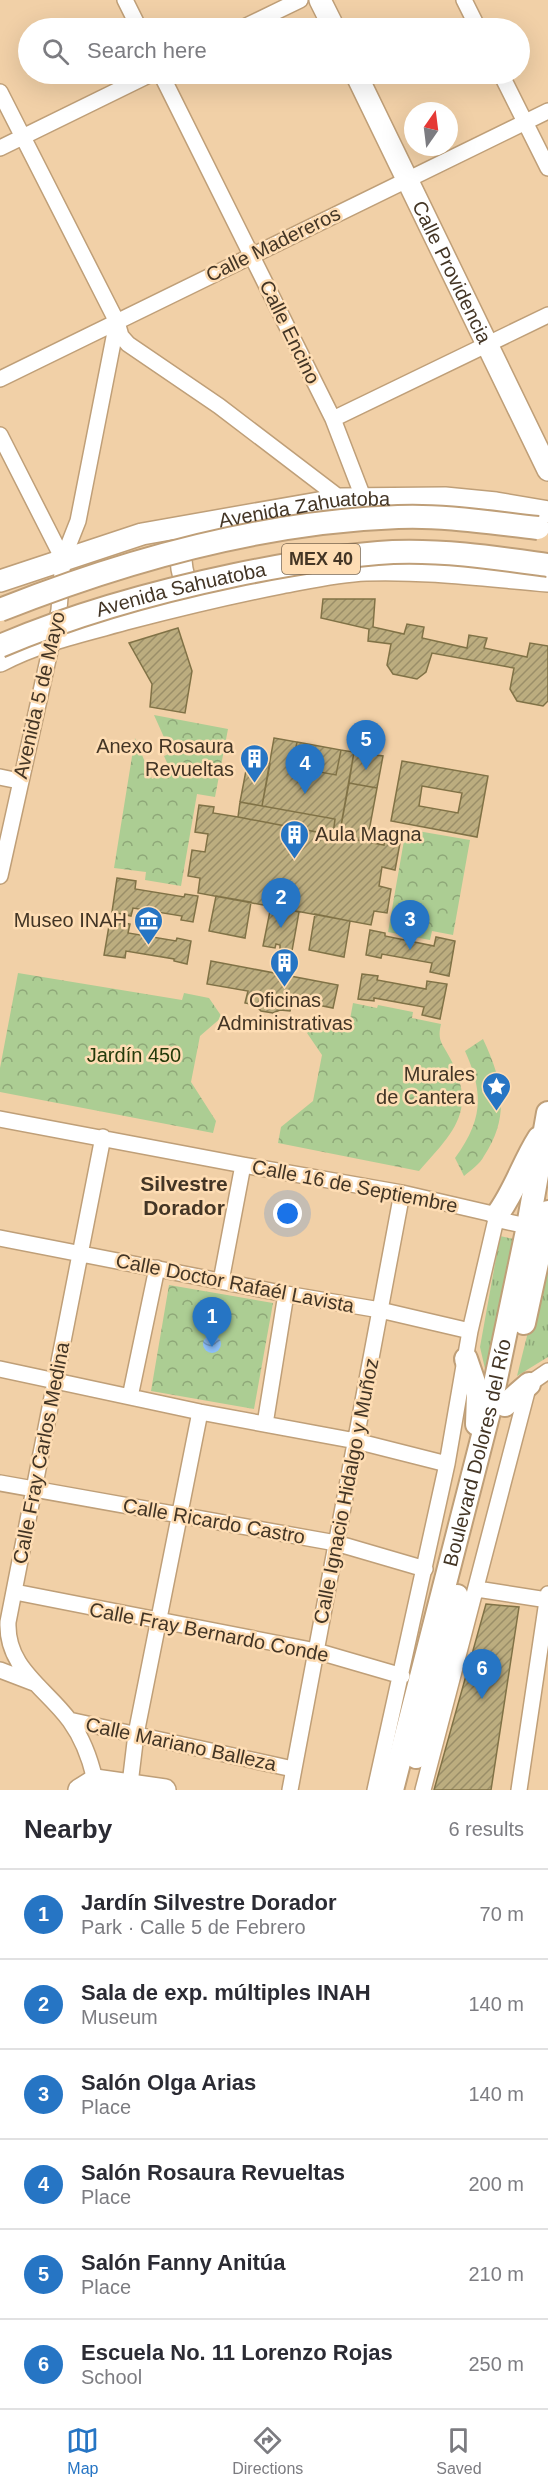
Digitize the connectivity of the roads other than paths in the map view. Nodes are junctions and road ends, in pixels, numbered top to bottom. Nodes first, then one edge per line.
1 (125, 0) edge
2 (300, 0) edge
3 (320, 0) edge
4 (464, 0) edge
5 (134, 18) edge
6 (263, 18) edge
7 (329, 18) edge
8 (473, 18) edge
9 (131, 84) edge
10 (166, 84) edge
11 (361, 84) edge
12 (506, 84) edge
13 (0, 92) edge
14 (548, 111) edge
15 (525, 121) junction
16 (22, 138) junction
17 (0, 148) edge
18 (548, 168) edge
19 (407, 178) junction
20 (251, 254) junction
21 (548, 315) edge
22 (117, 322) junction
23 (489, 344) junction
24 (0, 379) edge
25 (333, 419) junction
26 (0, 435) edge
27 (548, 470) edge
28 (363, 497) junction
29 (341, 499) junction
30 (545, 523) edge
31 (192, 525) junction
32 (63, 560) junction
33 (548, 565) edge
34 (0, 581) edge
35 (548, 581) edge
36 (193, 601) junction
37 (0, 610) edge
38 (51, 642) junction
39 (0, 646) edge
40 (0, 661) edge
41 (0, 777) edge
42 (19, 781) junction
43 (0, 876) edge
44 (0, 1119) edge
45 (547, 1121) edge
46 (103, 1137) junction
47 (243, 1165) junction
48 (402, 1193) junction
49 (497, 1215) junction
50 (542, 1220) edge
51 (0, 1238) edge
52 (79, 1253) junction
53 (157, 1268) junction
54 (221, 1281) junction
55 (286, 1294) junction
56 (380, 1310) junction
57 (470, 1331) junction
58 (466, 1359) junction
59 (0, 1370) edge
60 (548, 1371) edge
61 (55, 1381) junction
62 (529, 1384) junction
63 (130, 1397) junction
64 (505, 1405) junction
65 (200, 1412) junction
66 (265, 1424) junction
67 (356, 1441) junction
68 (481, 1449) junction
69 (447, 1464) junction
70 (0, 1483) edge
71 (34, 1489) junction
72 (178, 1515) junction
73 (336, 1544) junction
74 (425, 1569) junction
75 (477, 1589) junction
76 (15, 1592) junction
77 (548, 1598) edge
78 (158, 1621) junction
79 (316, 1651) junction
80 (0, 1670) edge
81 (402, 1676) junction
82 (34, 1683) junction
83 (69, 1720) junction
84 (136, 1734) junction
85 (293, 1769) junction
86 (130, 1784) junction
87 (87, 1785) edge
88 (165, 1790) edge
89 (290, 1790) edge
90 (375, 1790) edge
91 (392, 1790) edge
92 (408, 1790) edge
93 (423, 1790) edge
94 (519, 1790) edge

1 - 5 street
2 - 6 street
3 - 7 street
4 - 8 street
9 - 16 street
10 - 20 street, Calle Encino
11 - 19 street, Calle Providencia
12 - 15 street
13 - 16 street
14 - 15 street, Calle Madereros
15 - 18 street
15 - 19 street, Calle Madereros
16 - 17 street
16 - 22 street
19 - 20 street, Calle Madereros
19 - 23 street, Calle Providencia
20 - 22 street, Calle Madereros
20 - 25 street, Calle Encino
21 - 23 street
22 - 24 street, Calle Madereros
22 - 29 street
22 - 32 street
23 - 25 street
23 - 27 street, Calle Providencia
25 - 28 street, Calle Encino
26 - 32 street
28 - 29 street, Avenida Zahuatoba
28 - 30 street, Avenida Zahuatoba
29 - 31 street, Avenida Zahuatoba
30 - 37 main road, Avenida Sahuatoba / MEX 40, bridge
31 - 32 street, Avenida Zahuatoba
31 - 36 street
32 - 34 street
32 - 38 street, Avenida 5 de Mayo
33 - 39 main road, Avenida Sahuatoba / MEX 40, bridge
35 - 36 street
36 - 38 street
38 - 40 street
38 - 42 street, Avenida 5 de Mayo
41 - 42 street
42 - 43 street, Avenida 5 de Mayo
44 - 46 street, Calle 16 de Septiembre
45 - 49 main road
45 - 50 main road, Boulevard Dolores del Río
46 - 47 street, Calle 16 de Septiembre
46 - 52 street, Calle Fray Carlos Medina
47 - 48 street, Calle 16 de Septiembre
47 - 54 street
48 - 49 street, Calle 16 de Septiembre
48 - 56 street, Calle Ignacio Hidalgo y Muñoz
49 - 50 street, Calle 16 de Septiembre
49 - 57 street
50 - 64 main road, Boulevard Dolores del Río
50 - 68 main road, Boulevard Dolores del Río
51 - 52 street, Calle Doctor Rafaél Lavista
52 - 53 street, Calle Doctor Rafaél Lavista
52 - 61 street, Calle Fray Carlos Medina
53 - 54 street, Calle Doctor Rafaél Lavista
53 - 63 street
54 - 55 street, Calle Doctor Rafaél Lavista
55 - 56 street, Calle Doctor Rafaél Lavista
55 - 66 street
56 - 57 street, Calle Doctor Rafaél Lavista
56 - 67 street, Calle Ignacio Hidalgo y Muñoz
57 - 58 street
58 - 68 main road
58 - 69 street
59 - 61 street
60 - 62 street
61 - 63 street
61 - 71 street, Calle Fray Carlos Medina
62 - 64 main road
62 - 75 street
63 - 65 street
64 - 92 main road, Boulevard Dolores del Río
65 - 66 street
65 - 72 street
66 - 67 street
67 - 69 street
67 - 73 street, Calle Ignacio Hidalgo y Muñoz
68 - 91 main road, Boulevard Dolores del Río
69 - 74 street
70 - 71 street, Calle Ricardo Castro
71 - 72 street, Calle Ricardo Castro
71 - 76 street, Calle Fray Carlos Medina
72 - 73 street, Calle Ricardo Castro
72 - 78 street
73 - 74 street, Calle Ricardo Castro
73 - 79 street, Calle Ignacio Hidalgo y Muñoz
74 - 81 street
75 - 77 street
75 - 93 street
76 - 78 street, Calle Fray Bernardo Conde
76 - 82 street, Calle Fray Carlos Medina
77 - 94 street
78 - 79 street, Calle Fray Bernardo Conde
78 - 84 street
79 - 81 street, Calle Fray Bernardo Conde
79 - 85 street, Calle Ignacio Hidalgo y Muñoz
80 - 82 street
81 - 90 street
82 - 83 street, Calle Fray Carlos Medina
83 - 84 street, Calle Mariano Balleza
83 - 87 street, Calle Fray Carlos Medina
84 - 85 street, Calle Mariano Balleza
84 - 86 street
85 - 89 street, Calle Ignacio Hidalgo y Muñoz
86 - 87 street
86 - 88 street

